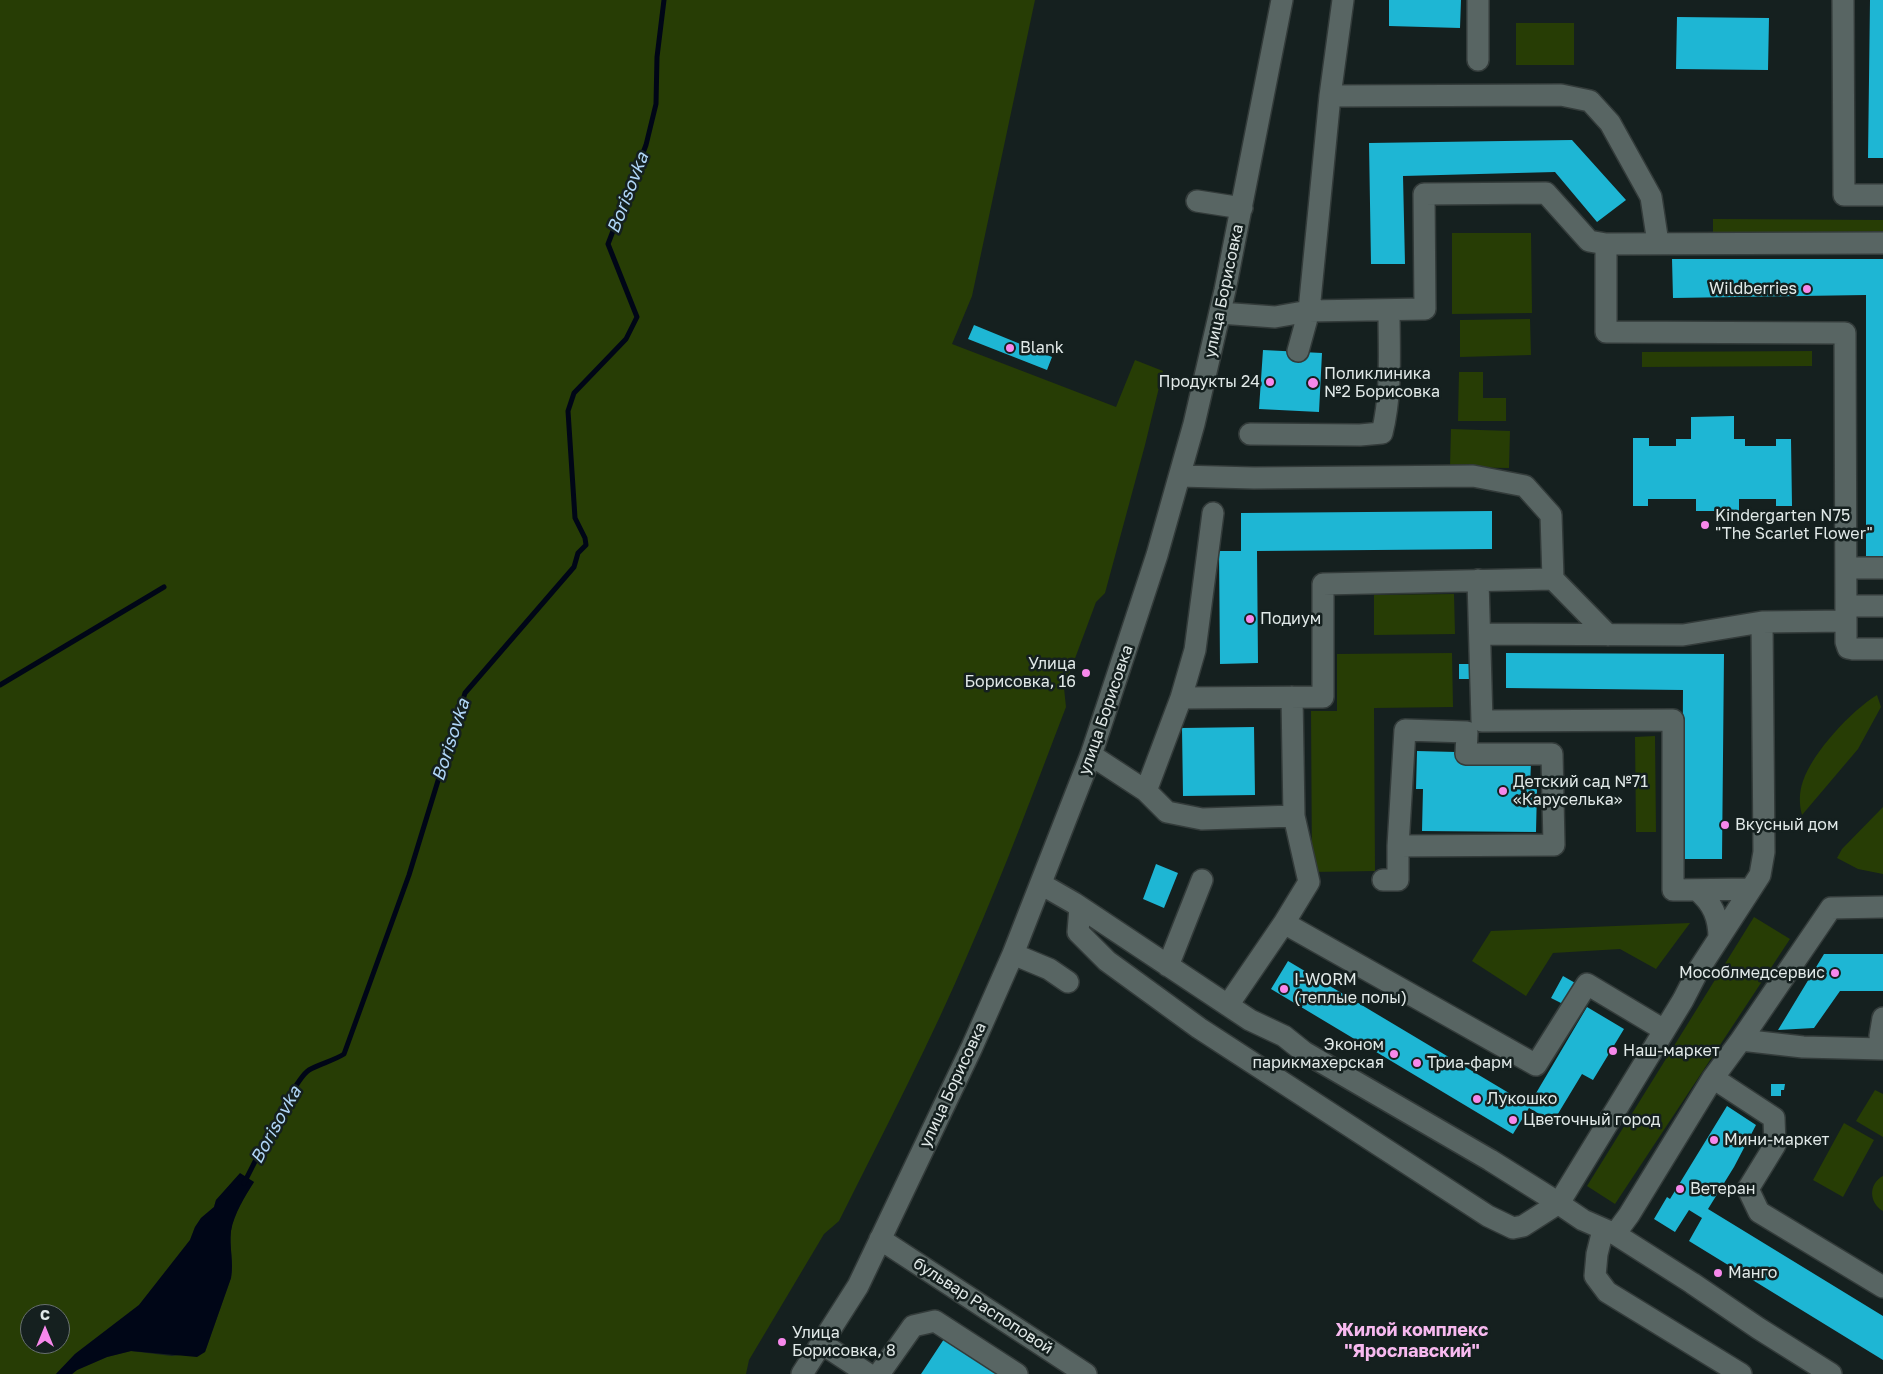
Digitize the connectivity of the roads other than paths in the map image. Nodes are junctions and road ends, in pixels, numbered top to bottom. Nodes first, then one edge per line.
1 (1282, 0) edge
2 (1343, 0) edge
3 (1478, 0) edge
4 (1843, 0) edge
5 (1478, 60) dead end
6 (1330, 96) junction
7 (1883, 195) edge
8 (1197, 201) dead end
9 (1242, 208) junction
10 (1658, 243) junction
11 (1883, 243) edge
12 (1606, 244) junction
13 (1308, 310) junction
14 (1388, 310) junction
15 (1220, 314) junction
16 (1298, 351) dead end
17 (1250, 434) dead end
18 (1180, 476) junction
19 (1213, 513) dead end
20 (1847, 568) junction
21 (1883, 568) edge
22 (1553, 578) junction
23 (1478, 580) junction
24 (1883, 606) edge
25 (1847, 613) junction
26 (1762, 622) junction
27 (1480, 634) junction
28 (1608, 635) junction
29 (1883, 649) edge
30 (1292, 697) junction
31 (1181, 698) junction
32 (1091, 755) junction
33 (1146, 791) junction
34 (1294, 816) junction
35 (1398, 846) junction
36 (1202, 880) dead end
37 (1382, 880) dead end
38 (1041, 884) junction
39 (1751, 889) junction
40 (1697, 890) junction
41 (1080, 907) junction
42 (1883, 907) edge
43 (1284, 923) junction
44 (1719, 938) junction
45 (1013, 954) junction
46 (1168, 966) junction
47 (1068, 982) dead end
48 (1228, 1005) junction
49 (1883, 1018) edge
50 (1664, 1030) junction
51 (1741, 1040) junction
52 (1883, 1047) edge
53 (1713, 1078) junction
54 (1558, 1203) junction
55 (1609, 1232) junction
56 (880, 1239) junction
57 (1883, 1286) edge
58 (821, 1343) junction
59 (802, 1374) edge
60 (868, 1374) edge
61 (879, 1374) edge
62 (1017, 1374) edge
63 (1086, 1374) edge
64 (1741, 1374) edge
65 (1831, 1374) edge

1 - 9 street, улица Борисовка
2 - 6 street
3 - 5 street
4 - 7 street
6 - 10 street
6 - 13 street
8 - 9 street
9 - 15 street, улица Борисовка
10 - 11 street
10 - 12 street
12 - 14 street
12 - 20 street
13 - 14 street
13 - 15 street
13 - 16 street
14 - 17 street
15 - 18 street, улица Борисовка
18 - 22 street
18 - 32 street, улица Борисовка
19 - 31 street
20 - 21 street
20 - 25 street
22 - 23 street
22 - 28 street
23 - 27 street
23 - 30 street
24 - 25 street
25 - 26 street
25 - 29 street
26 - 28 street
26 - 39 street
27 - 28 street
27 - 40 street
30 - 31 street
30 - 34 street
31 - 33 street
32 - 33 street
32 - 38 street, улица Борисовка
33 - 34 street
34 - 43 street
35 - 35 street
35 - 37 street
36 - 46 street
38 - 41 street
38 - 45 street, улица Борисовка
39 - 40 street
39 - 44 street
40 - 44 street
41 - 46 street
41 - 54 street
42 - 51 street
43 - 48 street
43 - 50 street
44 - 50 street
45 - 47 street
45 - 56 street, улица Борисовка
46 - 48 street
48 - 54 street
49 - 52 street
50 - 54 street
51 - 52 street
51 - 53 street
53 - 55 street
53 - 57 street
54 - 55 street
55 - 64 street
55 - 65 street
56 - 58 street, улица Борисовка
56 - 63 street, бульвар Распоповой
58 - 59 street, улица Борисовка
58 - 60 street
61 - 62 street

